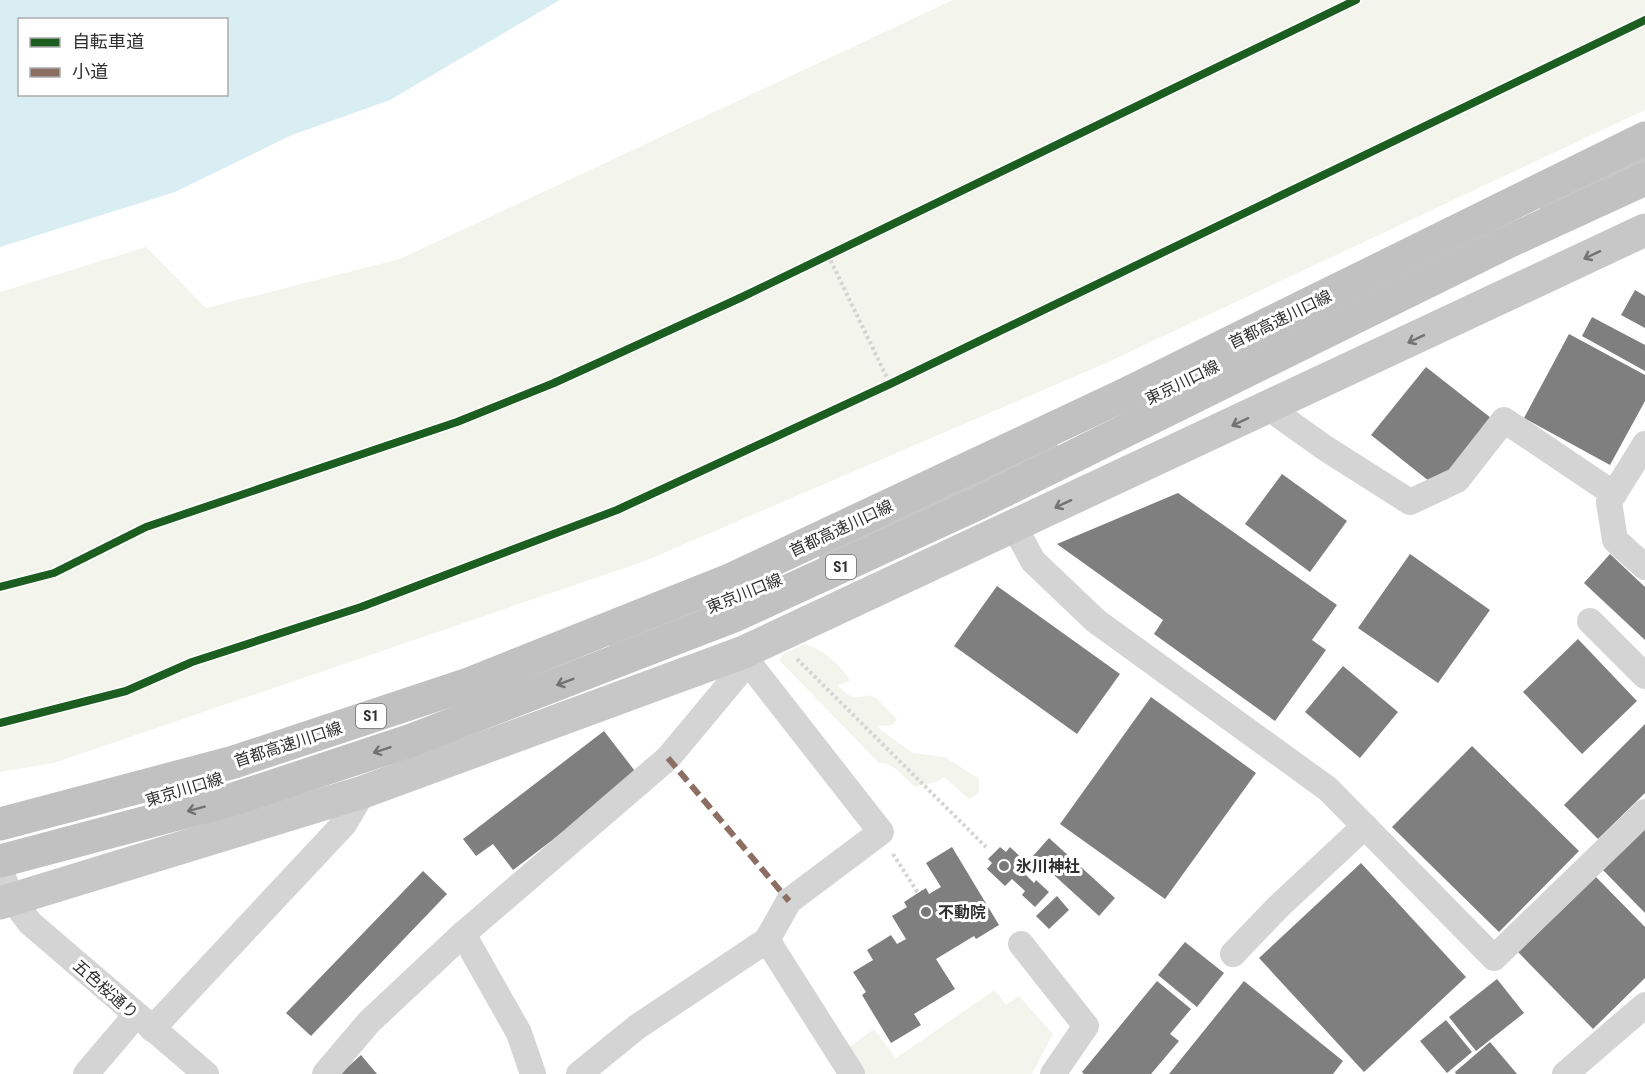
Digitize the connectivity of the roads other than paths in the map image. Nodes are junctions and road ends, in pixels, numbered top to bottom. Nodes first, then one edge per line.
1 (1645, 138) edge
2 (1645, 159) edge
3 (1645, 179) edge
4 (1645, 230) edge
5 (1269, 408) junction
6 (1645, 444) edge
7 (1614, 494) junction
8 (1014, 526) junction
9 (1645, 567) edge
10 (1590, 621) dead end
11 (746, 657) junction
12 (1645, 676) edge
13 (363, 792) junction
14 (1645, 812) edge
15 (0, 824) edge
16 (1365, 826) junction
17 (0, 839) edge
18 (0, 861) edge
19 (0, 870) edge
20 (6, 901) edge
21 (463, 934) junction
22 (767, 940) junction
23 (1021, 944) dead end
24 (1233, 954) dead end
25 (1645, 1005) edge
26 (144, 1022) junction
27 (86, 1074) edge
28 (206, 1074) edge
29 (325, 1074) edge
30 (533, 1074) edge
31 (579, 1074) edge
32 (852, 1074) edge
33 (1053, 1074) edge
34 (1565, 1074) edge

1 - 15 highway, 首都高速川口線 / S1
2 - 17 main road, 東京川口線
3 -> 18 highway, 首都高速川口線 / S1
4 -> 5 main road
5 - 7 street
5 -> 8 main road
6 - 7 street
7 - 9 street
8 - 11 main road
8 - 16 street
10 - 12 street
11 - 13 main road
11 - 21 street
11 - 22 street
13 - 20 main road
13 - 26 street
14 - 16 street
16 - 24 street
19 - 20 street, 五色桜通り
20 - 26 street, 五色桜通り
21 - 29 street
21 - 30 street
22 - 31 street
22 - 32 street
23 - 33 street
25 - 34 street
26 - 27 street
26 - 28 street, 五色桜通り

